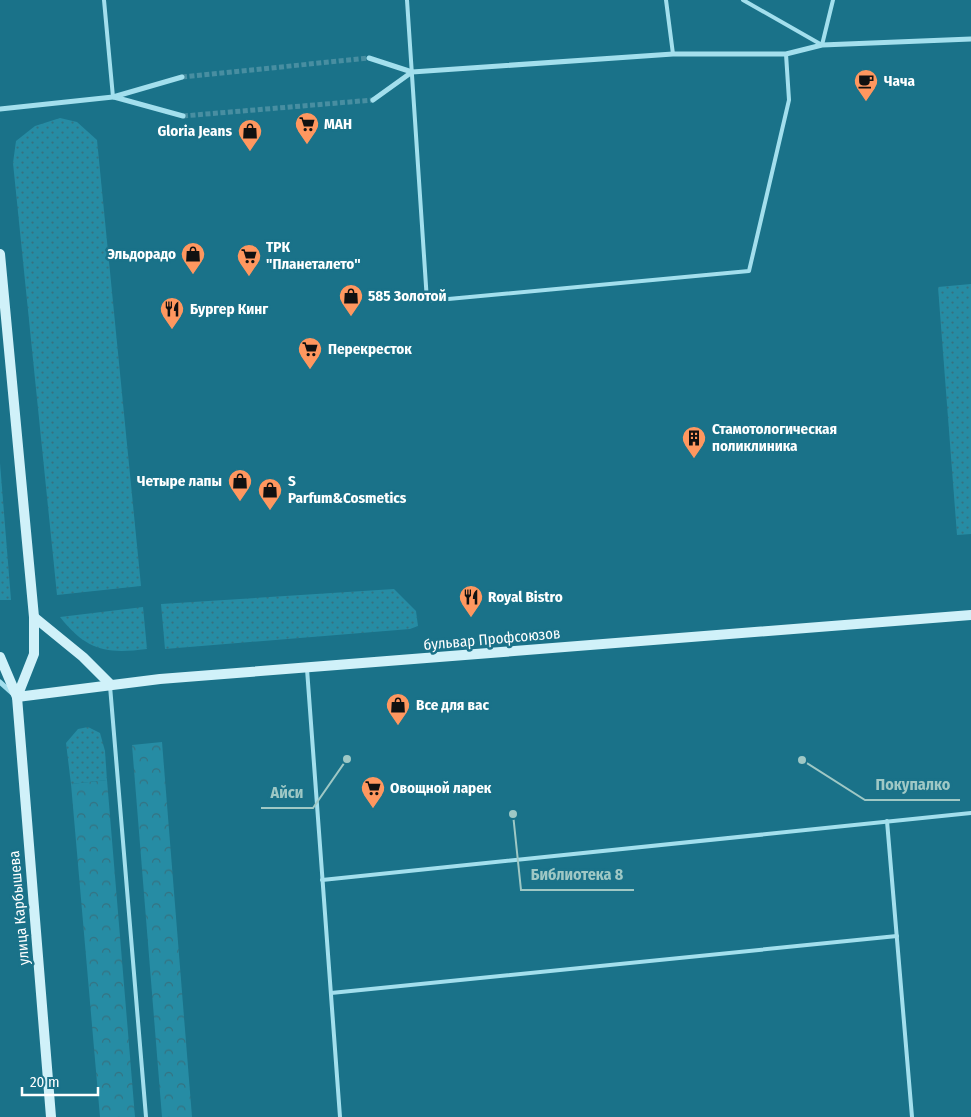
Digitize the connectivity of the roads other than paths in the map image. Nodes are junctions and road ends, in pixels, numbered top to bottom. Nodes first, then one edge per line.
1 (104, 0) edge
2 (407, 0) edge
3 (666, 0) edge
4 (743, 0) edge
5 (834, 0) edge
6 (971, 39) edge
7 (822, 45) junction
8 (674, 54) junction
9 (786, 54) junction
10 (369, 58) tunnel mouth
11 (412, 72) junction
12 (182, 77) tunnel mouth
13 (113, 96) junction
14 (372, 100) tunnel mouth
15 (0, 109) edge
16 (183, 116) tunnel mouth
17 (0, 254) edge
18 (971, 615) edge
19 (34, 617) junction
20 (0, 656) edge
21 (307, 669) junction
22 (0, 682) edge
23 (110, 684) junction
24 (17, 697) junction
25 (971, 813) edge
26 (887, 822) junction
27 (322, 880) junction
28 (897, 936) junction
29 (331, 993) junction
30 (51, 1117) edge
31 (146, 1117) edge
32 (340, 1117) edge
33 (912, 1117) edge

1 - 13 lane
2 - 11 lane
3 - 8 lane
4 - 7 lane
5 - 7 lane
6 - 7 street
7 - 9 street
8 - 9 street
8 - 11 street
9 - 11 lane
10 - 11 street
11 - 14 street
12 - 13 street
13 - 15 street
13 - 16 street
17 - 19 street, улица Карбышева
18 - 21 street, бульвар Профсоюзов
19 - 23 street
19 - 24 street, улица Карбышева
20 - 24 street, улица Карбышева
21 - 23 street, бульвар Профсоюзов
21 - 27 lane
22 - 24 street
23 - 24 street, бульвар Профсоюзов
23 - 31 lane
24 - 30 street, улица Карбышева
25 - 26 lane
26 - 27 lane
26 - 28 lane
27 - 29 lane
28 - 29 lane
28 - 33 lane
29 - 32 lane

